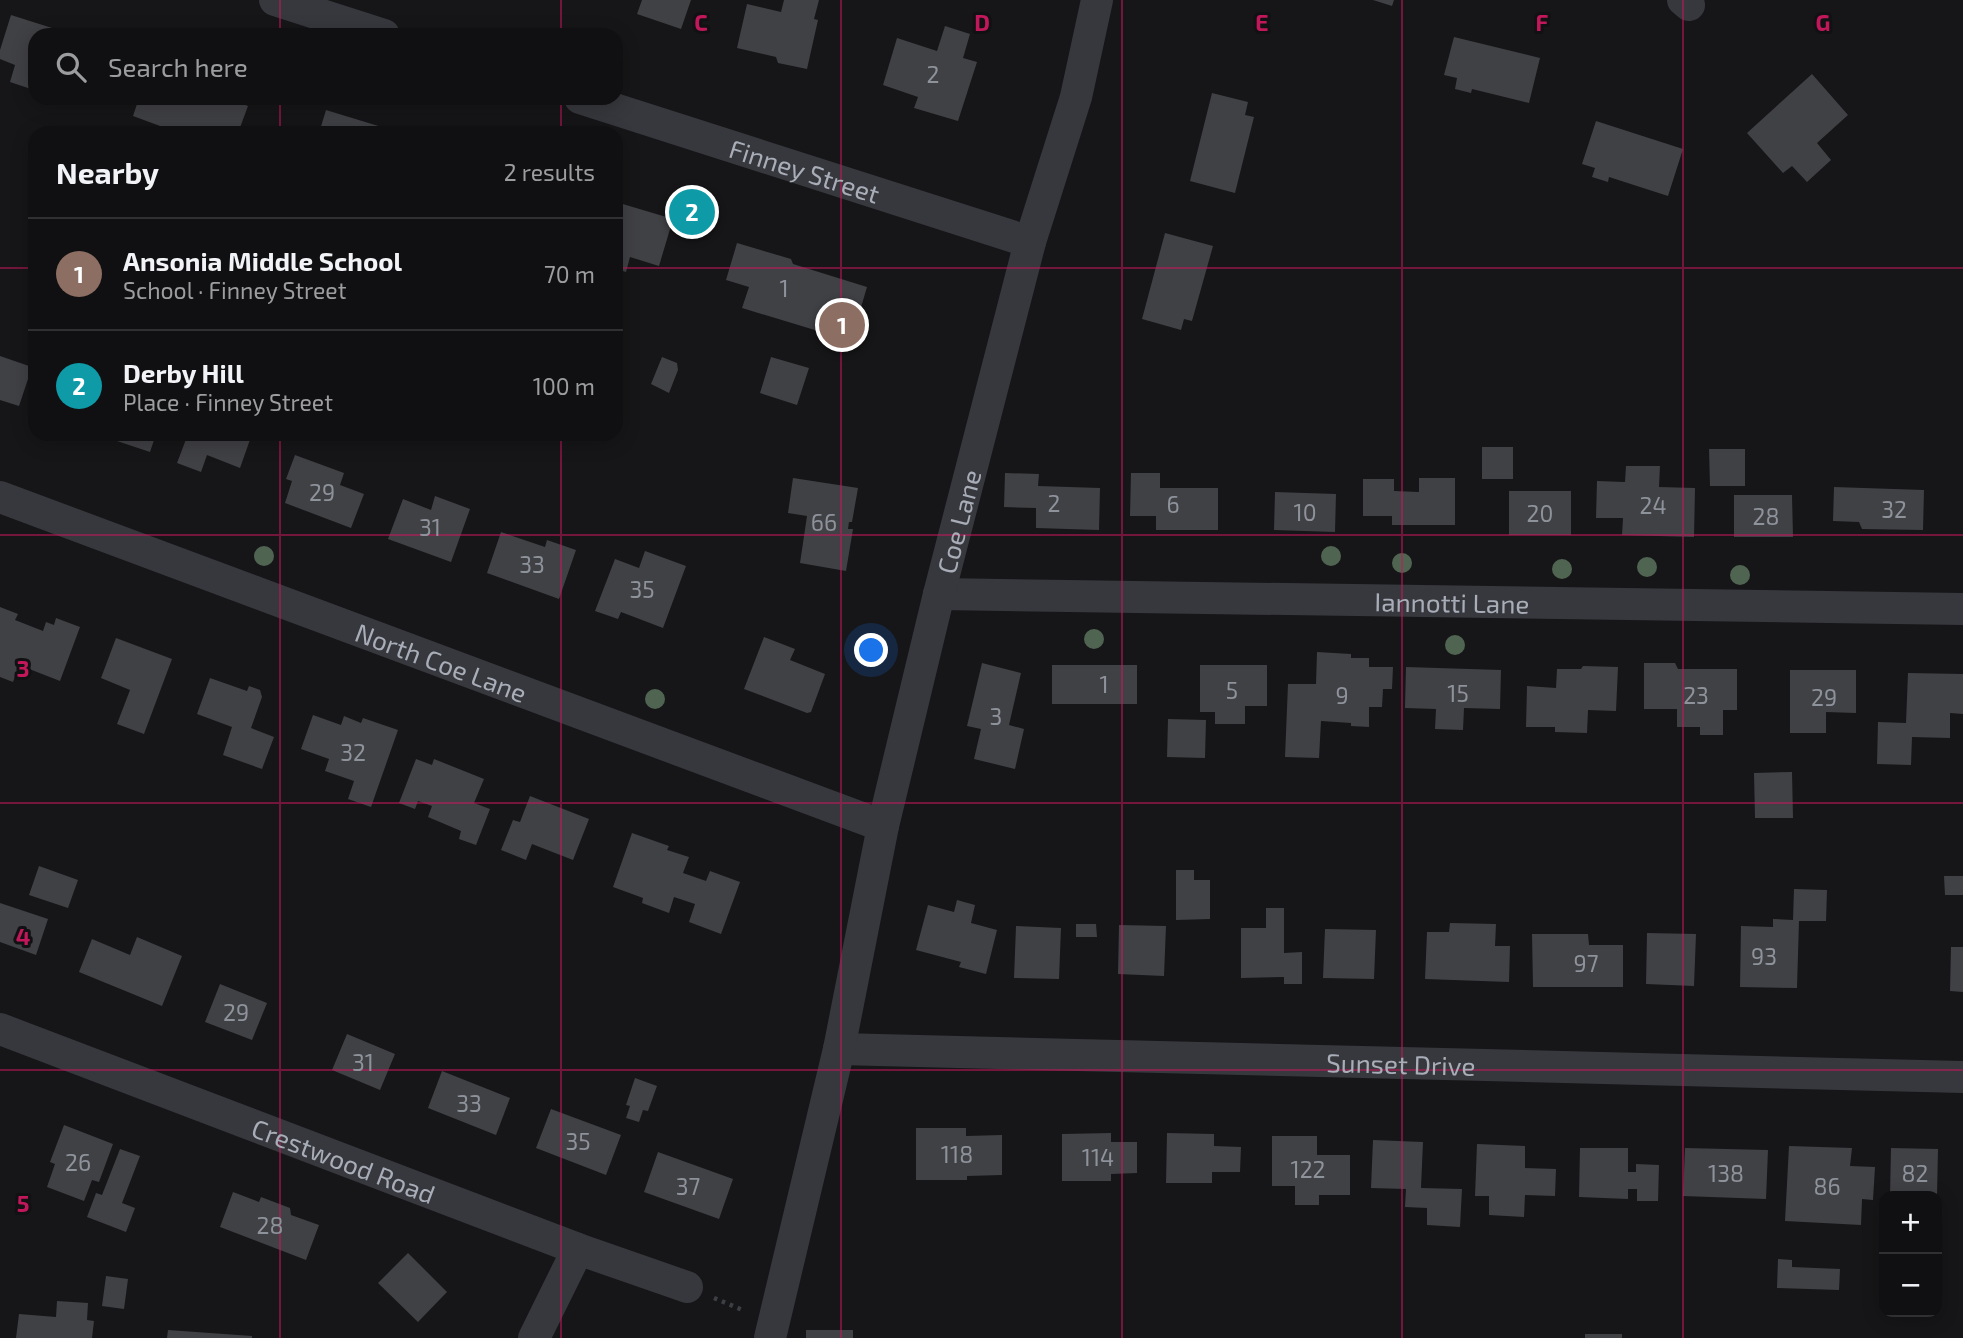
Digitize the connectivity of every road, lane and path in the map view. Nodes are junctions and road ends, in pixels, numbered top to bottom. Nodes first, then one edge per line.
1 (275, 0) edge
2 (1097, 0) edge
3 (362, 28) edge
4 (602, 105) edge
5 (1030, 242) junction
6 (0, 497) edge
7 (939, 594) junction
8 (1963, 609) edge
9 (883, 827) junction
10 (0, 1029) edge
11 (839, 1049) junction
12 (1963, 1077) edge
13 (578, 1249) junction
14 (687, 1287) joint
15 (772, 1330) edge
16 (534, 1338) edge

1 - 3 street
2 - 5 street, Coe Lane
4 - 5 street, Finney Street
5 - 7 street, Coe Lane
6 - 9 street, North Coe Lane
7 - 8 street, Iannotti Lane
7 - 9 street, Coe Lane
9 - 11 street, Coe Lane
10 - 13 street, Crestwood Road
11 - 12 street, Sunset Drive
11 - 15 street, Coe Lane
13 - 14 street, Crestwood Road
13 - 16 street
14 - 15 path

